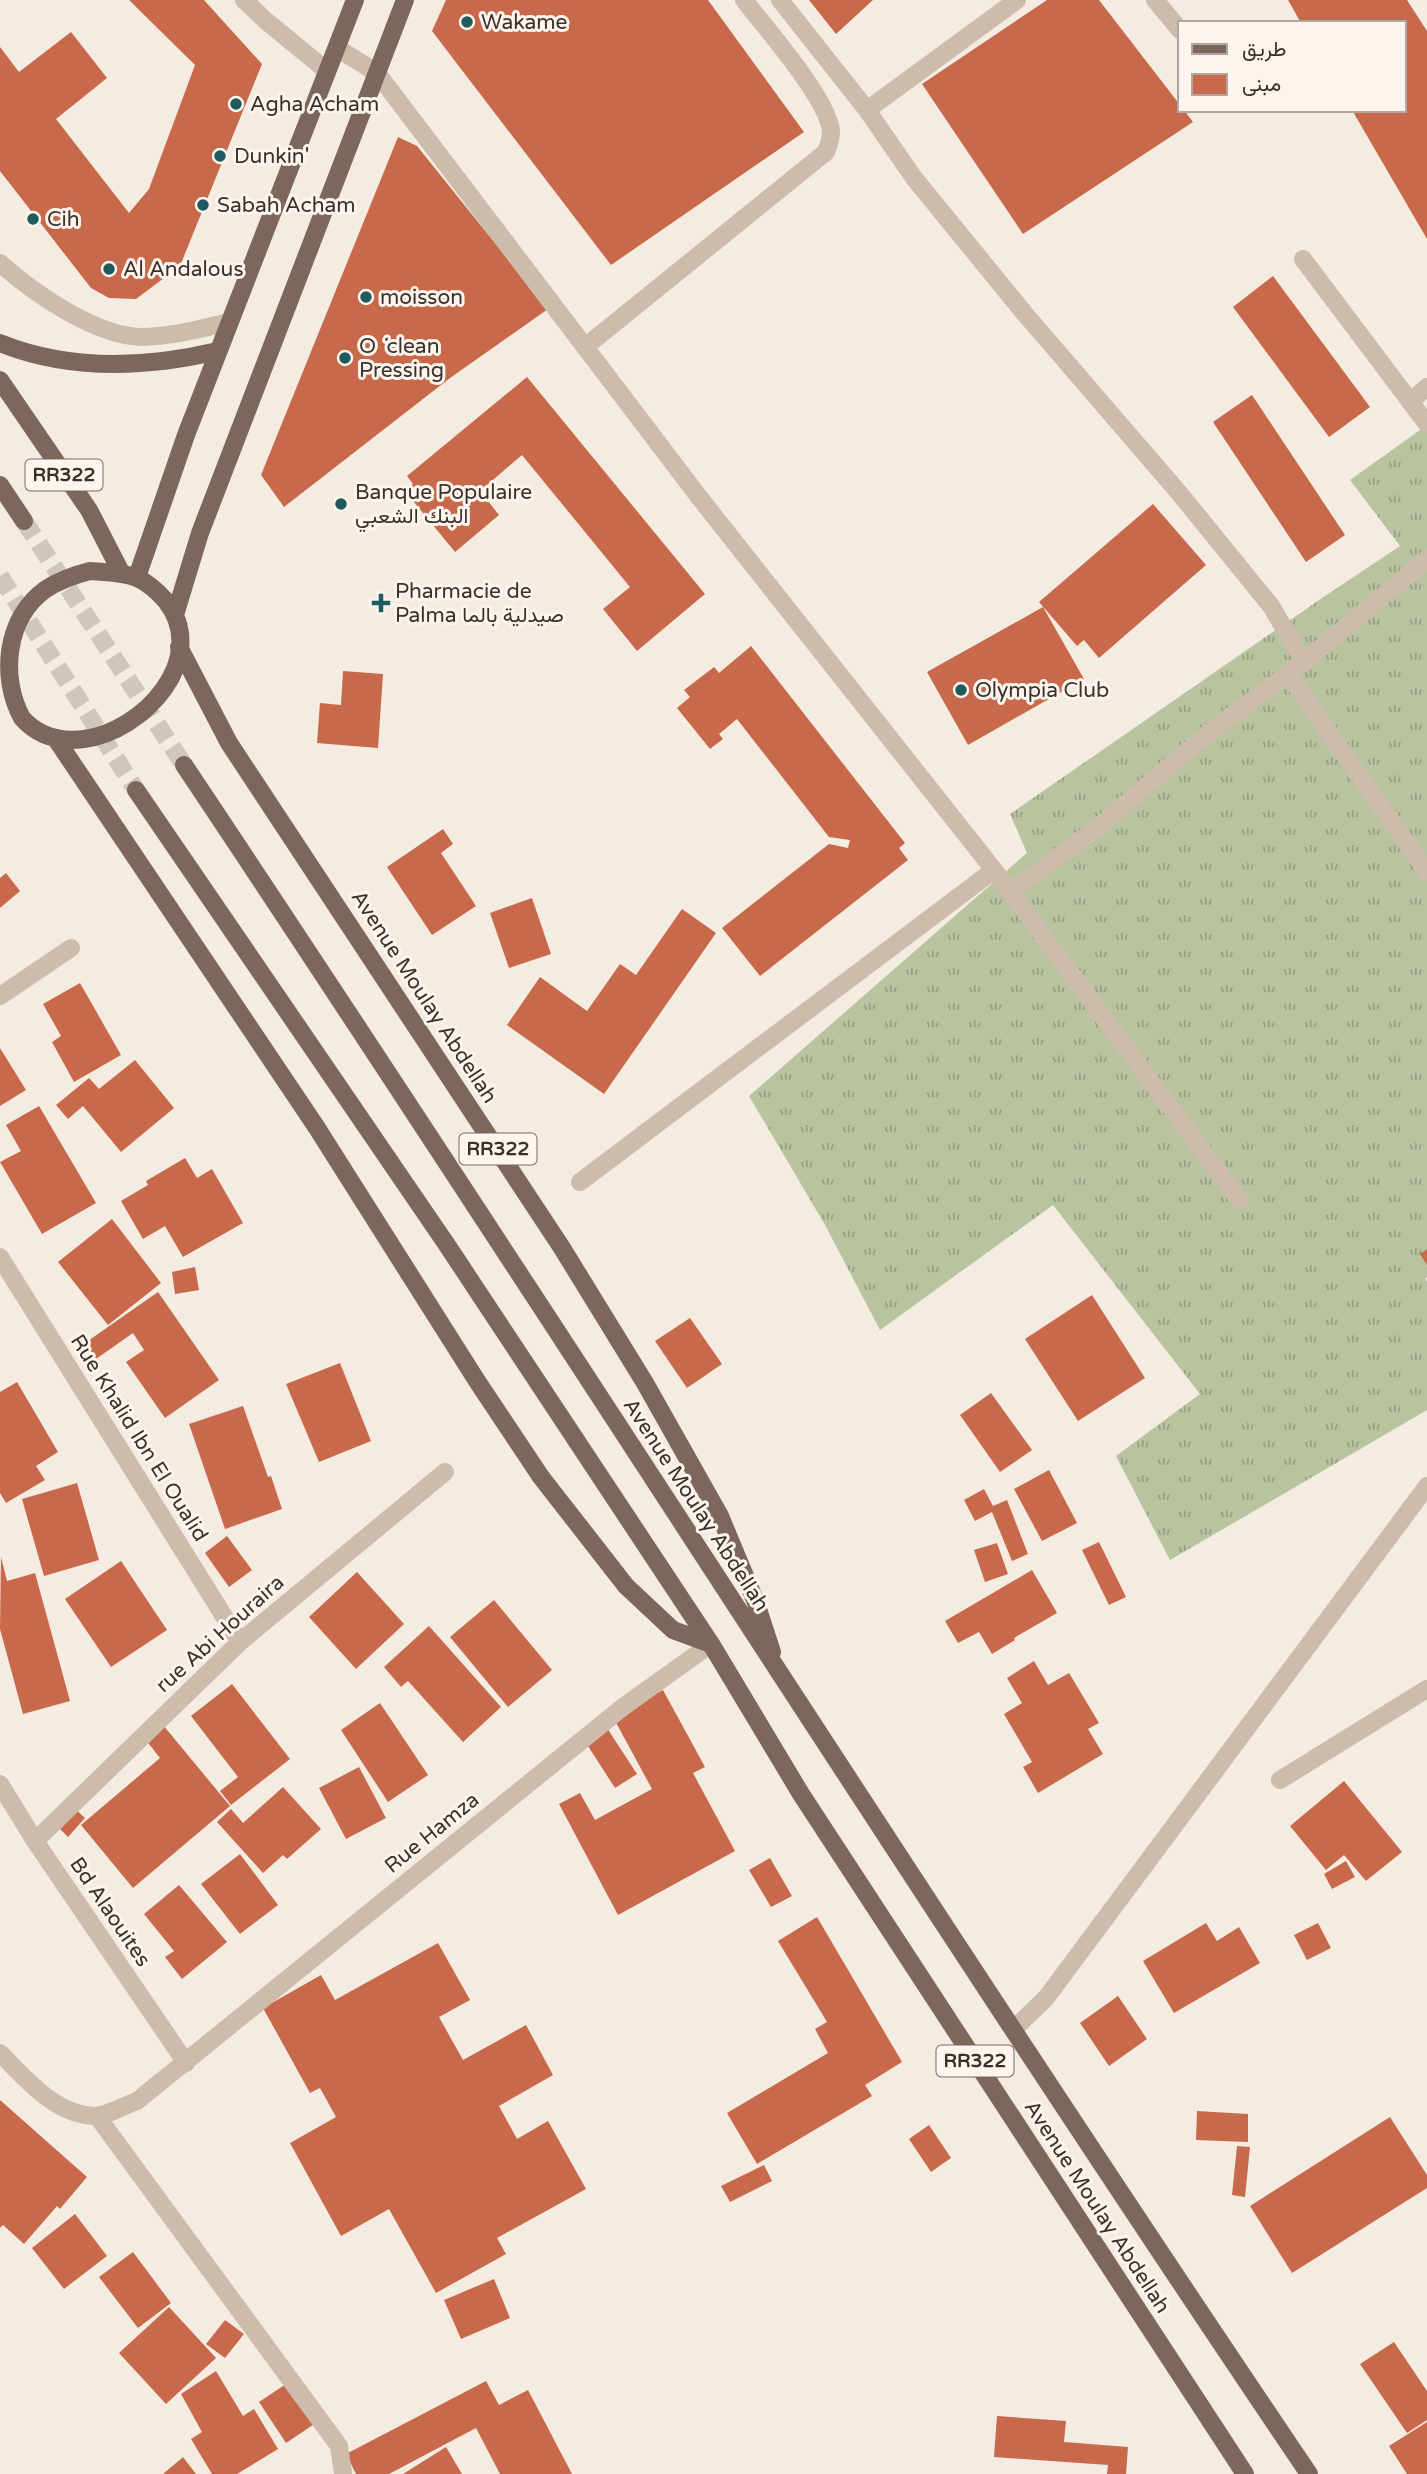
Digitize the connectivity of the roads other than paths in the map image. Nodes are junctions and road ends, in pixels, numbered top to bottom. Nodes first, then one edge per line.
1 (244, 0) edge
2 (355, 0) edge
3 (405, 0) edge
4 (744, 0) edge
5 (780, 0) edge
6 (1017, 0) edge
7 (1155, 0) edge
8 (1178, 28) edge
9 (337, 48) junction
10 (327, 71) junction
11 (377, 73) junction
12 (867, 110) junction
13 (1303, 259) dead end
14 (0, 263) edge
15 (229, 322) junction
16 (0, 343) edge
17 (585, 347) junction
18 (218, 351) junction
19 (0, 380) edge
20 (1427, 387) edge
21 (1410, 402) junction
22 (1427, 424) edge
23 (0, 485) edge
24 (24, 522) tunnel mouth
25 (1427, 559) edge
26 (129, 575) junction
27 (175, 615) junction
28 (179, 647) junction
29 (1, 660) edge
30 (1304, 662) junction
31 (1289, 674) junction
32 (56, 739) junction
33 (184, 765) tunnel mouth
34 (136, 790) tunnel mouth
35 (994, 870) junction
36 (1427, 872) edge
37 (1010, 892) junction
38 (72, 948) dead end
39 (0, 996) edge
40 (580, 1182) dead end
41 (1240, 1201) dead end
42 (0, 1257) edge
43 (445, 1472) dead end
44 (1427, 1486) edge
45 (240, 1642) junction
46 (711, 1644) junction
47 (778, 1672) junction
48 (1427, 1689) edge
49 (1280, 1780) dead end
50 (0, 1784) edge
51 (35, 1841) junction
52 (1014, 2029) junction
53 (0, 2053) edge
54 (186, 2063) junction
55 (97, 2116) junction
56 (343, 2474) edge
57 (1245, 2474) edge
58 (1309, 2474) edge

1 - 10 street
2 - 9 main road
3 - 11 main road
4 - 17 street
5 - 12 street
6 - 12 street
7 - 8 street
9 - 10 main road
9 - 11 street
10 - 15 main road
11 - 17 street
11 - 27 main road
12 - 30 street
13 - 21 street
14 - 15 street
15 - 18 main road
16 - 18 main road
17 - 35 street
18 - 26 main road
19 - 26 main road, RR322
20 - 21 street
21 - 22 street
23 - 24 main road, RR322
25 - 30 street
26 - 27 main road, RR322
26 - 29 main road
27 - 28 main road, RR322
28 - 32 main road, RR322
28 - 47 main road, Avenue Moulay Abdellah / RR322
29 - 32 main road
30 - 31 street
31 - 36 street
31 - 37 street
32 - 46 main road
33 - 47 main road, Avenue Moulay Abdellah / RR322
34 - 46 main road, Avenue Moulay Abdellah / RR322
35 - 37 street
35 - 40 street
37 - 41 street
38 - 39 street
42 - 45 street, Rue Khalid Ibn El Oualid
43 - 45 street, rue Abi Houraira
44 - 52 street
45 - 51 street, rue Abi Houraira
46 - 54 street, Rue Hamza
46 - 57 main road, Avenue Moulay Abdellah / RR322
47 - 52 main road, Avenue Moulay Abdellah / RR322
48 - 49 street
50 - 51 street, Bd Alaouites
51 - 54 street, Bd Alaouites
52 - 58 main road, Avenue Moulay Abdellah / RR322
53 - 55 street
54 - 55 street, Rue Hamza
55 - 56 street

